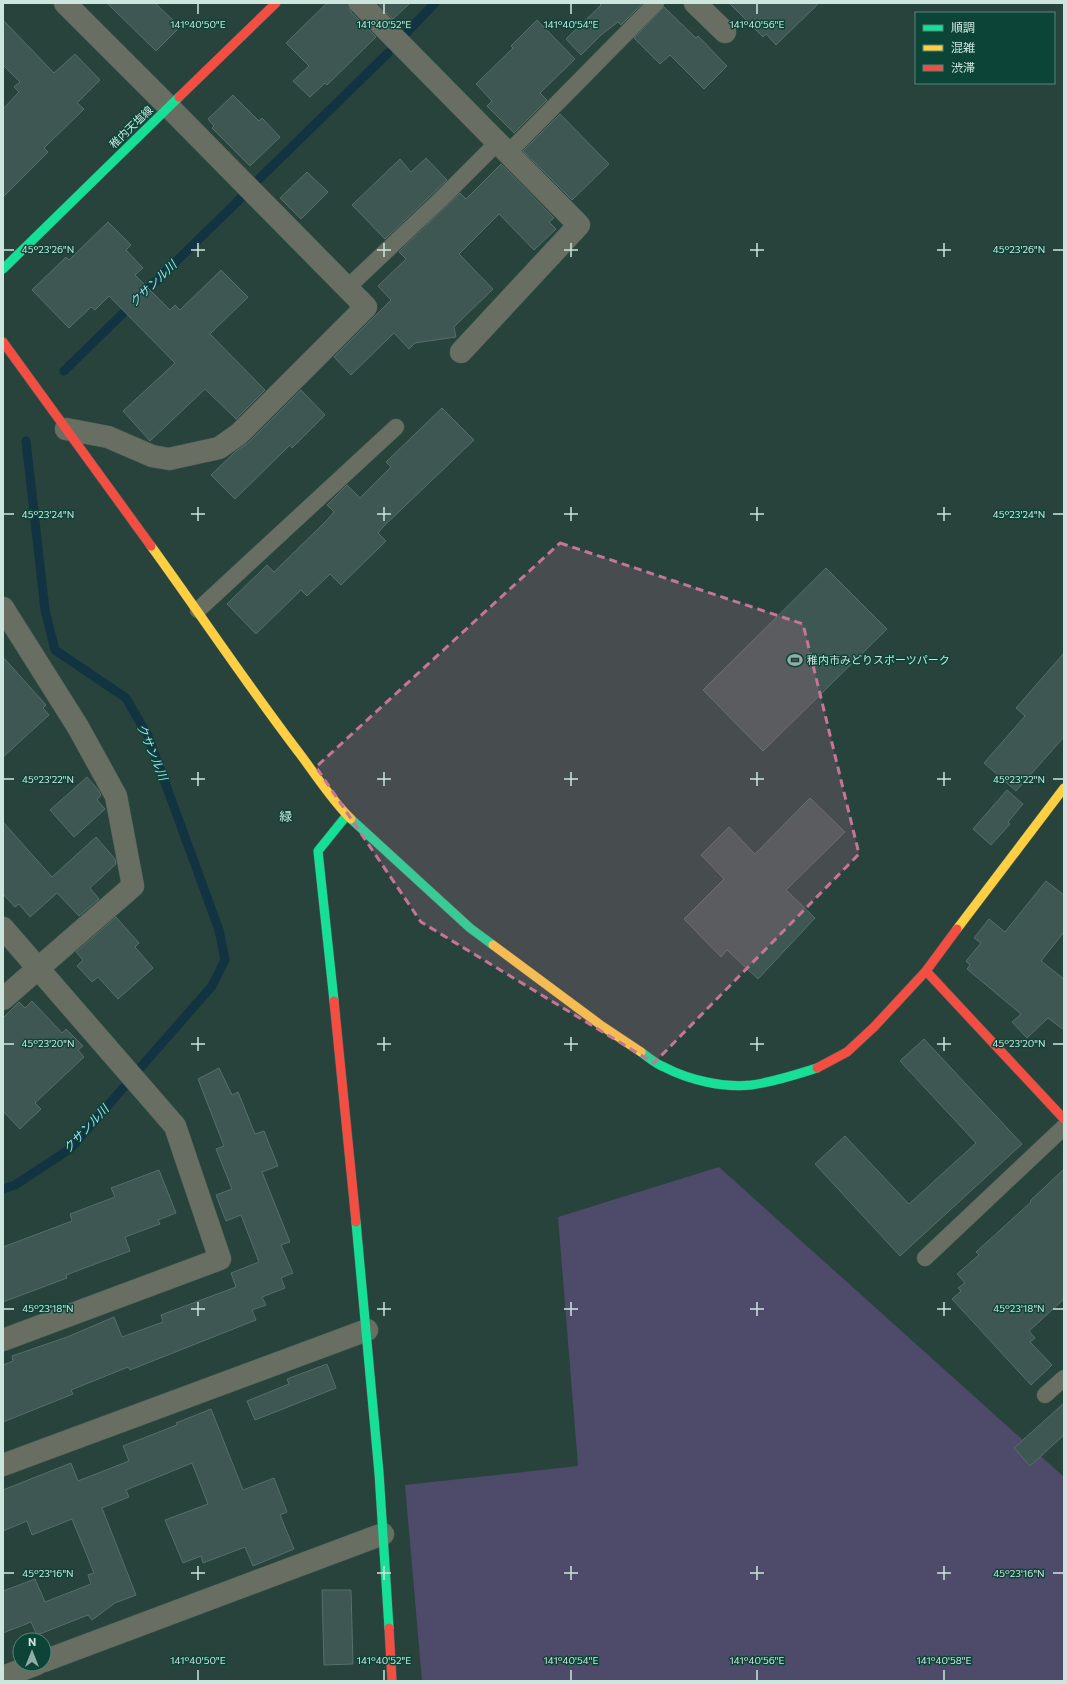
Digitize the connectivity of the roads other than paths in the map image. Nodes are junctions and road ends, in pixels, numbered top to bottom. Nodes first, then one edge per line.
1 (64, 3) edge
2 (276, 3) edge
3 (360, 3) edge
4 (656, 3) edge
5 (695, 3) edge
6 (724, 32) dead end
7 (170, 106) junction
8 (503, 147) junction
9 (3, 269) edge
10 (347, 288) junction
11 (3, 342) edge
12 (461, 352) dead end
13 (396, 427) dead end
14 (66, 429) junction
15 (3, 608) edge
16 (198, 610) junction
17 (1064, 788) edge
18 (347, 815) junction
19 (3, 928) edge
20 (38, 968) junction
21 (926, 971) junction
22 (3, 999) edge
23 (1062, 1115) edge
24 (925, 1258) dead end
25 (373, 1329) junction
26 (3, 1340) edge
27 (1064, 1378) edge
28 (1045, 1396) dead end
29 (3, 1465) edge
30 (383, 1534) junction
31 (52, 1658) edge
32 (16, 1672) edge
33 (3, 1677) edge
34 (392, 1681) edge

1 - 7 street
2 - 7 street, 稚内天塩線
3 - 8 street
4 - 8 lane
5 - 6 street
7 - 9 street, 稚内天塩線
7 - 10 street
8 - 10 lane
8 - 12 street
10 - 14 street
11 - 14 street
13 - 16 lane
14 - 16 street
15 - 20 street
16 - 18 street
17 - 21 street
18 - 21 street
18 - 25 street
19 - 20 street
20 - 22 street
20 - 26 street
21 - 23 street
23 - 24 lane
25 - 29 street
25 - 30 street
27 - 28 lane
30 - 31 street
30 - 34 street
32 - 33 street

